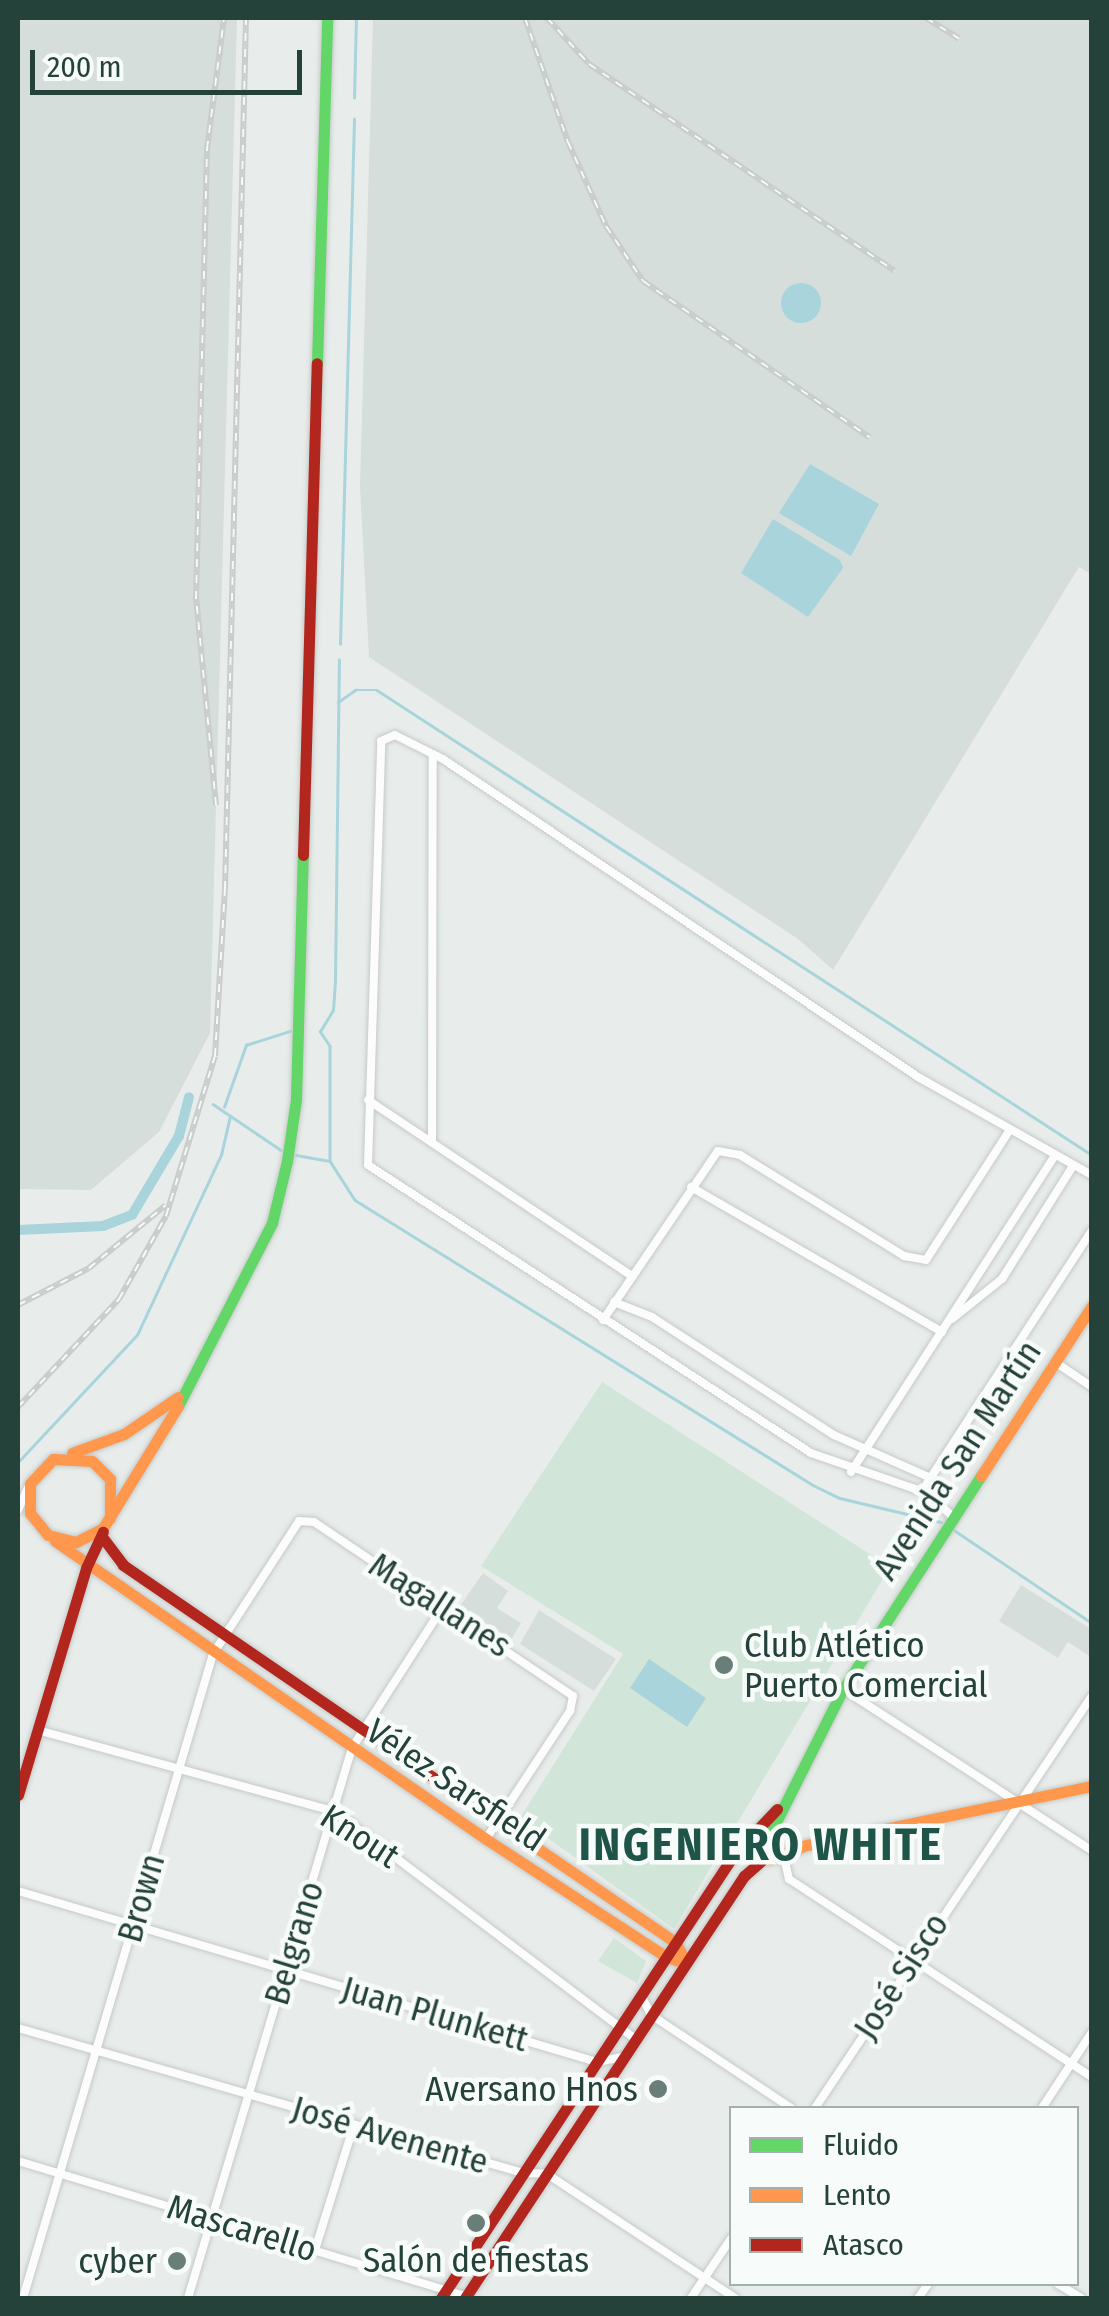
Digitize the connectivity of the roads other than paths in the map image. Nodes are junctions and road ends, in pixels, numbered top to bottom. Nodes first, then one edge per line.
1 (327, 18) edge
2 (433, 754) junction
3 (368, 1100) junction
4 (1009, 1131) junction
5 (432, 1142) junction
6 (1056, 1156) junction
7 (1073, 1166) junction
8 (1092, 1175) edge
9 (690, 1187) junction
10 (1092, 1230) edge
11 (632, 1276) junction
12 (614, 1302) junction
13 (1092, 1306) edge
14 (603, 1320) junction
15 (948, 1322) junction
16 (942, 1332) junction
17 (1055, 1362) junction
18 (189, 1388) junction
19 (1092, 1388) edge
20 (866, 1449) junction
21 (66, 1456) junction
22 (852, 1472) junction
23 (931, 1478) junction
24 (27, 1483) edge
25 (922, 1492) junction
26 (18, 1511) edge
27 (952, 1516) junction
28 (303, 1520) joint
29 (38, 1526) junction
30 (105, 1528) junction
31 (48, 1536) junction
32 (86, 1568) junction
33 (443, 1606) junction
34 (222, 1634) junction
35 (213, 1654) junction
36 (844, 1690) junction
37 (1092, 1696) edge
38 (37, 1730) junction
39 (360, 1730) junction
40 (352, 1748) junction
41 (180, 1769) junction
42 (1092, 1786) edge
43 (18, 1794) edge
44 (784, 1802) junction
45 (1016, 1802) junction
46 (334, 1811) junction
47 (497, 1823) junction
48 (752, 1835) junction
49 (772, 1835) junction
50 (486, 1839) junction
51 (807, 1845) junction
52 (1092, 1851) edge
53 (782, 1853) junction
54 (765, 1860) junction
55 (18, 1891) edge
56 (134, 1925) junction
57 (676, 1943) junction
58 (666, 1957) junction
59 (912, 1960) junction
60 (686, 1963) junction
61 (286, 1970) junction
62 (641, 1995) junction
63 (651, 2015) junction
64 (620, 2027) junction
65 (18, 2028) edge
66 (1092, 2032) edge
67 (635, 2039) junction
68 (96, 2050) junction
69 (624, 2056) junction
70 (596, 2062) junction
71 (1071, 2064) junction
72 (1092, 2078) edge
73 (249, 2095) junction
74 (788, 2106) edge
75 (816, 2106) edge
76 (1043, 2106) edge
77 (354, 2125) junction
78 (18, 2161) edge
79 (523, 2172) junction
80 (60, 2174) junction
81 (546, 2174) junction
82 (211, 2219) junction
83 (729, 2242) edge
84 (314, 2250) junction
85 (705, 2278) junction
86 (444, 2294) edge
87 (465, 2297) edge
88 (23, 2298) edge
89 (188, 2298) edge
90 (691, 2298) edge
91 (734, 2298) edge

1 - 18 main road
2 - 3 street
2 - 4 street
2 - 5 street
3 - 5 street
3 - 14 street
4 - 6 street
4 - 9 street
5 - 11 street
6 - 7 street
6 - 15 street
7 - 8 street
7 - 15 street
9 - 11 street
9 - 16 street
10 - 23 street
11 - 12 street
12 - 14 street
12 - 20 street
13 - 17 main road, Avenida San Martín
14 - 22 street
15 - 16 street
16 - 20 street
17 - 19 street
17 - 27 main road, Avenida San Martín
18 - 21 main road
18 - 30 main road
20 - 22 street
20 - 23 street
21 - 24 main road
21 - 30 main road
22 - 25 street
23 - 25 street
24 - 26 street
24 - 29 main road
25 - 27 street
26 - 29 main road
27 - 36 main road, Avenida San Martín
28 - 33 street, Magallanes
28 - 34 street, Brown
29 - 31 main road
30 - 31 main road
30 - 32 main road
30 - 34 main road, Vélez Sarsfield
31 - 32 main road, Vélez Sarsfield
32 - 35 main road, Vélez Sarsfield
32 - 38 main road
33 - 39 street, Belgrano
33 - 47 street, Magallanes
34 - 35 street, Brown
34 - 39 main road, Vélez Sarsfield
35 - 40 main road, Vélez Sarsfield
35 - 41 street, Brown
36 - 44 main road, Avenida San Martín
36 - 45 street
37 - 45 street, José Sisco
38 - 41 street, Knout
38 - 43 main road
39 - 40 street, Belgrano
39 - 47 main road, Vélez Sarsfield
40 - 46 street, Belgrano
40 - 50 main road, Vélez Sarsfield
41 - 46 street, Knout
41 - 56 street, Brown
42 - 45 main road
44 - 48 main road, Avenida San Martín
44 - 49 main road, Avenida San Martín
45 - 51 main road
45 - 52 street
45 - 59 street, José Sisco
46 - 61 street, Belgrano
46 - 64 street, Knout
47 - 50 street
47 - 57 main road, Vélez Sarsfield
48 - 49 main road
48 - 54 main road
48 - 57 main road, Avenida San Martín
49 - 51 main road
49 - 54 main road, Avenida San Martín
50 - 58 main road, Vélez Sarsfield
51 - 53 main road
53 - 54 main road
53 - 59 street
54 - 60 main road, Avenida San Martín
55 - 56 street, Juan Plunkett
56 - 61 street, Juan Plunkett
56 - 68 street, Brown
57 - 58 main road, Avenida San Martín
57 - 60 main road, Vélez Sarsfield
58 - 60 main road, Vélez Sarsfield
58 - 62 main road, Avenida San Martín
59 - 71 street
59 - 75 street, José Sisco
60 - 63 main road, Avenida San Martín
61 - 70 street, Juan Plunkett
61 - 73 street, Belgrano
62 - 63 street
62 - 64 main road, Avenida San Martín
63 - 67 main road, Avenida San Martín
63 - 74 street
64 - 67 street, Knout
64 - 70 main road, Avenida San Martín
65 - 68 street, José Avenente
66 - 71 street
67 - 69 main road, Avenida San Martín
68 - 73 street, José Avenente
68 - 80 street, Brown
69 - 70 street, Juan Plunkett
69 - 81 main road, Avenida San Martín
70 - 79 main road, Avenida San Martín
71 - 72 street
71 - 76 street
73 - 77 street, José Avenente
73 - 82 street, Belgrano
77 - 79 street, José Avenente
77 - 84 street
78 - 80 street, Mascarello
79 - 81 street, José Avenente
79 - 86 main road, Avenida San Martín
80 - 82 street, Mascarello
80 - 88 street, Brown
81 - 85 street, José Avenente
81 - 87 main road, Avenida San Martín
82 - 84 street, Mascarello
82 - 89 street, Belgrano
83 - 85 street
84 - 86 street, Mascarello
85 - 90 street
85 - 91 street, José Avenente
86 - 87 street, Mascarello

